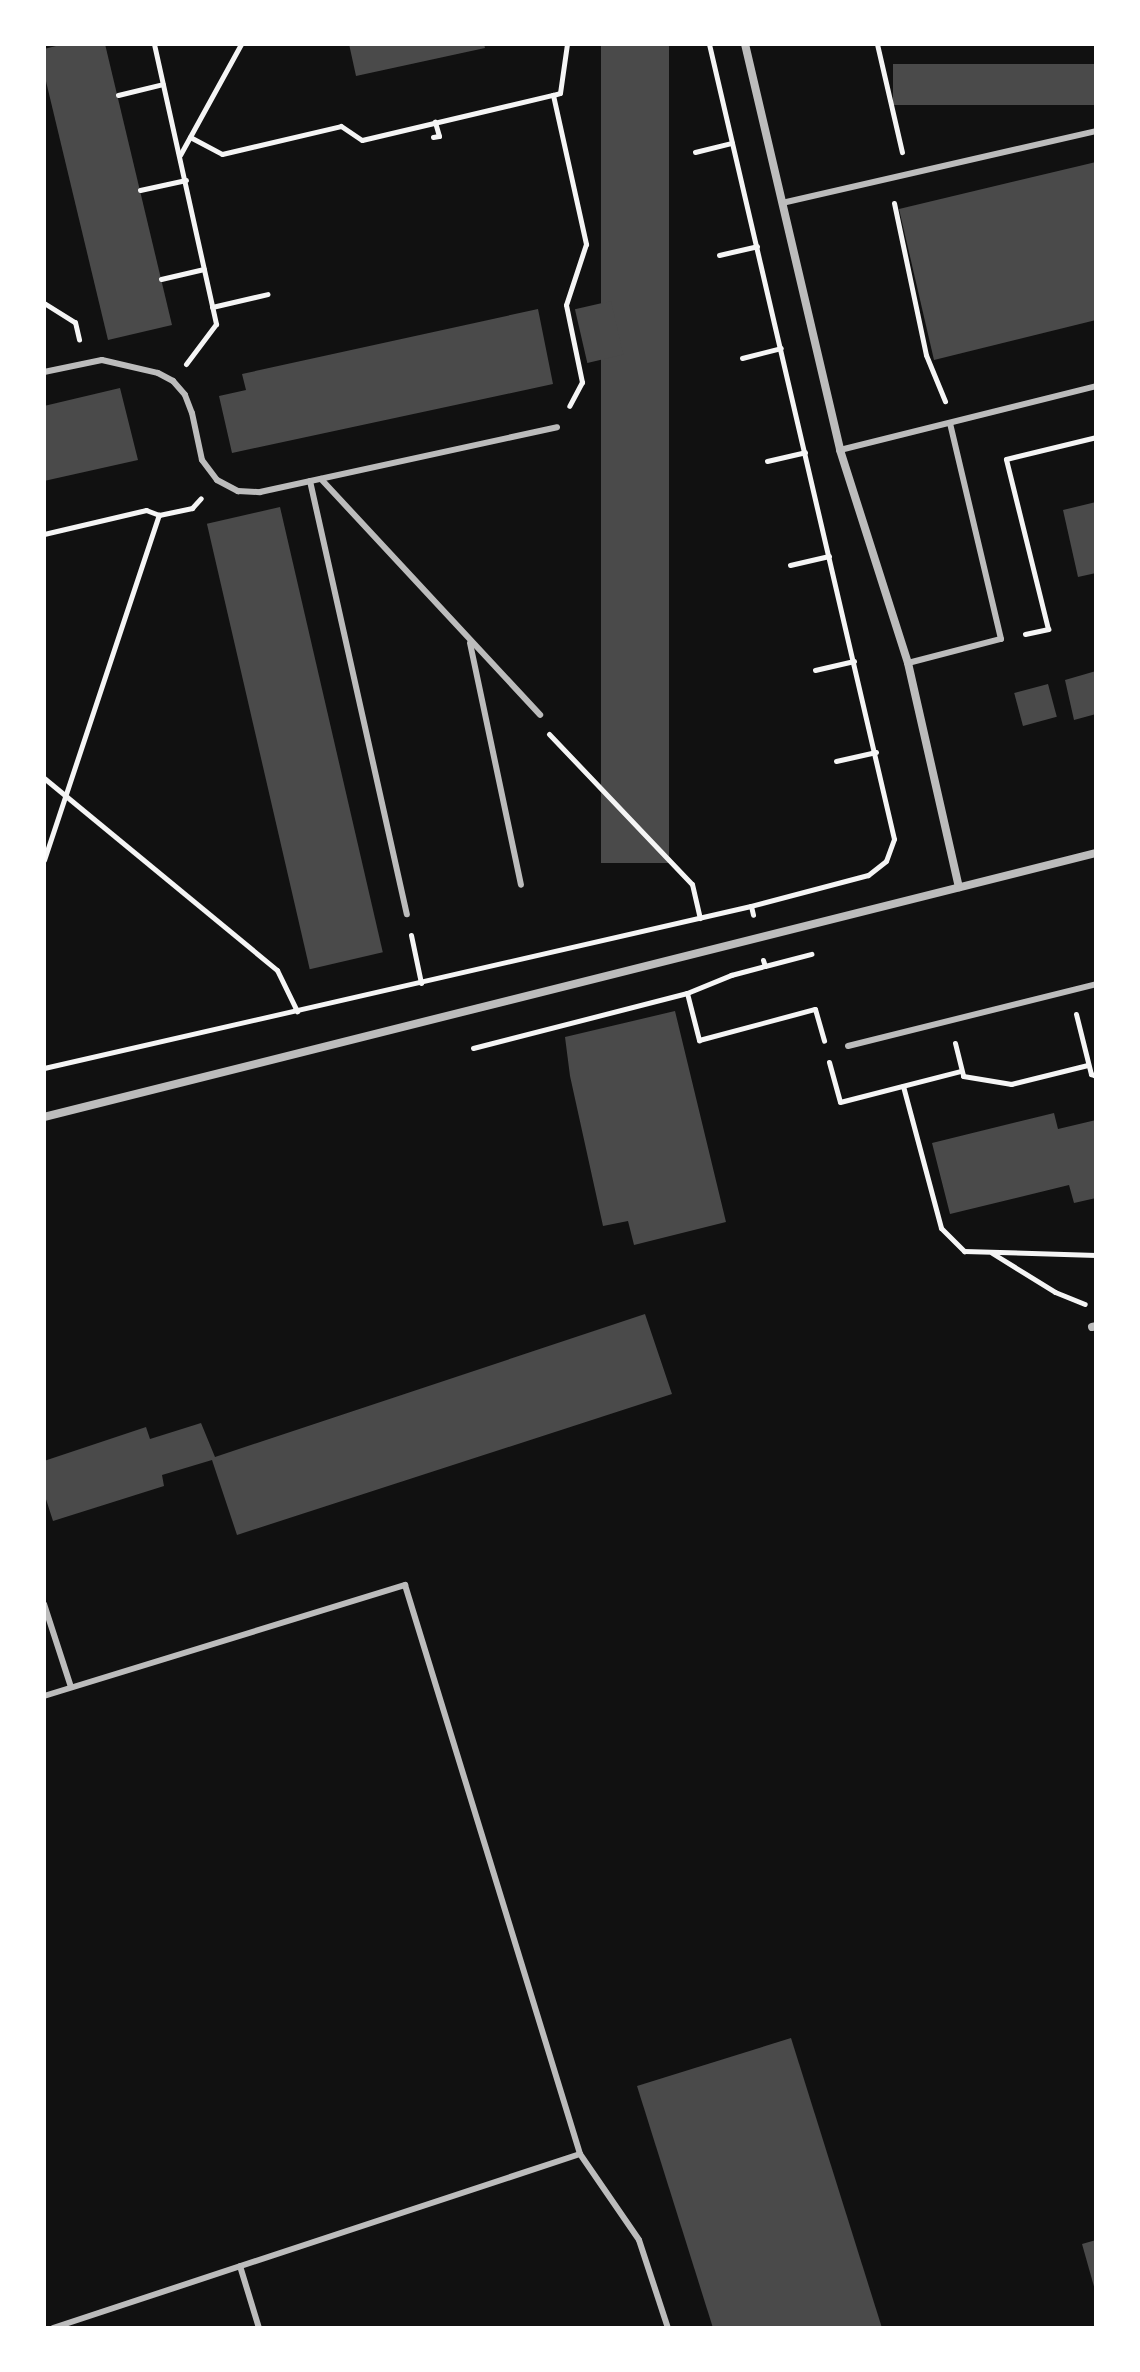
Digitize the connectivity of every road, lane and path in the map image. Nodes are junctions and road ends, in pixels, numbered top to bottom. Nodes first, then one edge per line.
1 (154, 44) edge
2 (241, 44) edge
3 (567, 44) edge
4 (709, 44) edge
5 (745, 44) edge
6 (877, 44) edge
7 (163, 84) junction
8 (118, 95) dead end
9 (553, 95) junction
10 (435, 122) junction
11 (1096, 131) edge
12 (190, 137) junction
13 (433, 137) dead end
14 (732, 143) junction
15 (695, 152) dead end
16 (180, 155) junction
17 (907, 174) junction
18 (186, 180) junction
19 (140, 190) dead end
20 (782, 203) junction
21 (757, 246) junction
22 (719, 255) dead end
23 (204, 269) junction
24 (161, 279) dead end
25 (268, 294) dead end
26 (44, 303) edge
27 (212, 307) junction
28 (781, 348) junction
29 (742, 358) dead end
30 (85, 364) junction
31 (44, 372) edge
32 (173, 381) junction
33 (1096, 386) edge
34 (950, 424) junction
35 (557, 427) joint
36 (1096, 437) edge
37 (840, 450) junction
38 (805, 452) junction
39 (767, 461) dead end
40 (321, 479) junction
41 (217, 480) junction
42 (310, 481) junction
43 (159, 515) junction
44 (44, 534) edge
45 (829, 556) junction
46 (790, 565) dead end
47 (1001, 639) junction
48 (469, 640) junction
49 (854, 661) junction
50 (908, 663) junction
51 (815, 670) dead end
52 (540, 715) joint
53 (876, 752) junction
54 (836, 761) dead end
55 (44, 778) edge
56 (66, 795) junction
57 (1096, 853) edge
58 (44, 860) edge
59 (521, 885) dead end
60 (959, 887) junction
61 (751, 906) dead end
62 (407, 914) joint
63 (700, 918) dead end
64 (765, 966) dead end
65 (421, 983) dead end
66 (1096, 984) edge
67 (1070, 991) junction
68 (687, 993) junction
69 (297, 1011) dead end
70 (950, 1020) junction
71 (848, 1046) dead end
72 (473, 1048) dead end
73 (1088, 1065) junction
74 (961, 1071) junction
75 (1096, 1076) edge
76 (903, 1086) junction
77 (44, 1117) edge
78 (992, 1252) junction
79 (1096, 1255) edge
80 (1096, 1309) edge
81 (44, 1604) edge
82 (71, 1687) junction
83 (44, 1696) edge
84 (580, 2154) junction
85 (240, 2266) junction
86 (53, 2328) edge
87 (259, 2328) edge
88 (668, 2328) edge

1 - 7 path
2 - 12 path
3 - 9 path
4 - 14 path
5 - 20 street
6 - 17 path
7 - 8 path
7 - 16 path
9 - 10 path
9 - 35 path
10 - 12 path
10 - 13 path
11 - 17 lane
12 - 16 path
14 - 15 path
14 - 21 path
16 - 18 path
17 - 20 lane
17 - 34 path
18 - 19 path
18 - 23 path
20 - 37 street
21 - 22 path
21 - 28 path
23 - 24 path
23 - 27 path
25 - 27 path
26 - 30 path
27 - 32 path
28 - 29 path
28 - 38 path
30 - 31 lane
30 - 32 lane
32 - 41 lane
33 - 34 lane
34 - 37 lane
34 - 47 lane
35 - 40 lane
36 - 47 path
37 - 50 street
38 - 39 path
38 - 45 path
40 - 42 lane
40 - 48 lane
41 - 42 lane
41 - 43 path
42 - 62 lane
43 - 44 path
43 - 56 path
45 - 46 path
45 - 49 path
47 - 50 lane
48 - 52 lane
48 - 59 lane
49 - 51 path
49 - 53 path
50 - 60 street
52 - 63 path
53 - 54 path
53 - 61 path
55 - 56 path
56 - 58 path
56 - 69 path
57 - 60 street
60 - 77 street
62 - 65 path
64 - 68 path
66 - 67 lane
67 - 70 lane
67 - 73 path
68 - 72 path
68 - 76 path
70 - 71 lane
70 - 74 path
73 - 74 path
73 - 75 path
74 - 76 path
76 - 78 path
78 - 79 path
78 - 80 path
81 - 82 lane
82 - 83 lane
82 - 84 lane
84 - 85 lane
84 - 88 lane
85 - 86 lane
85 - 87 lane

